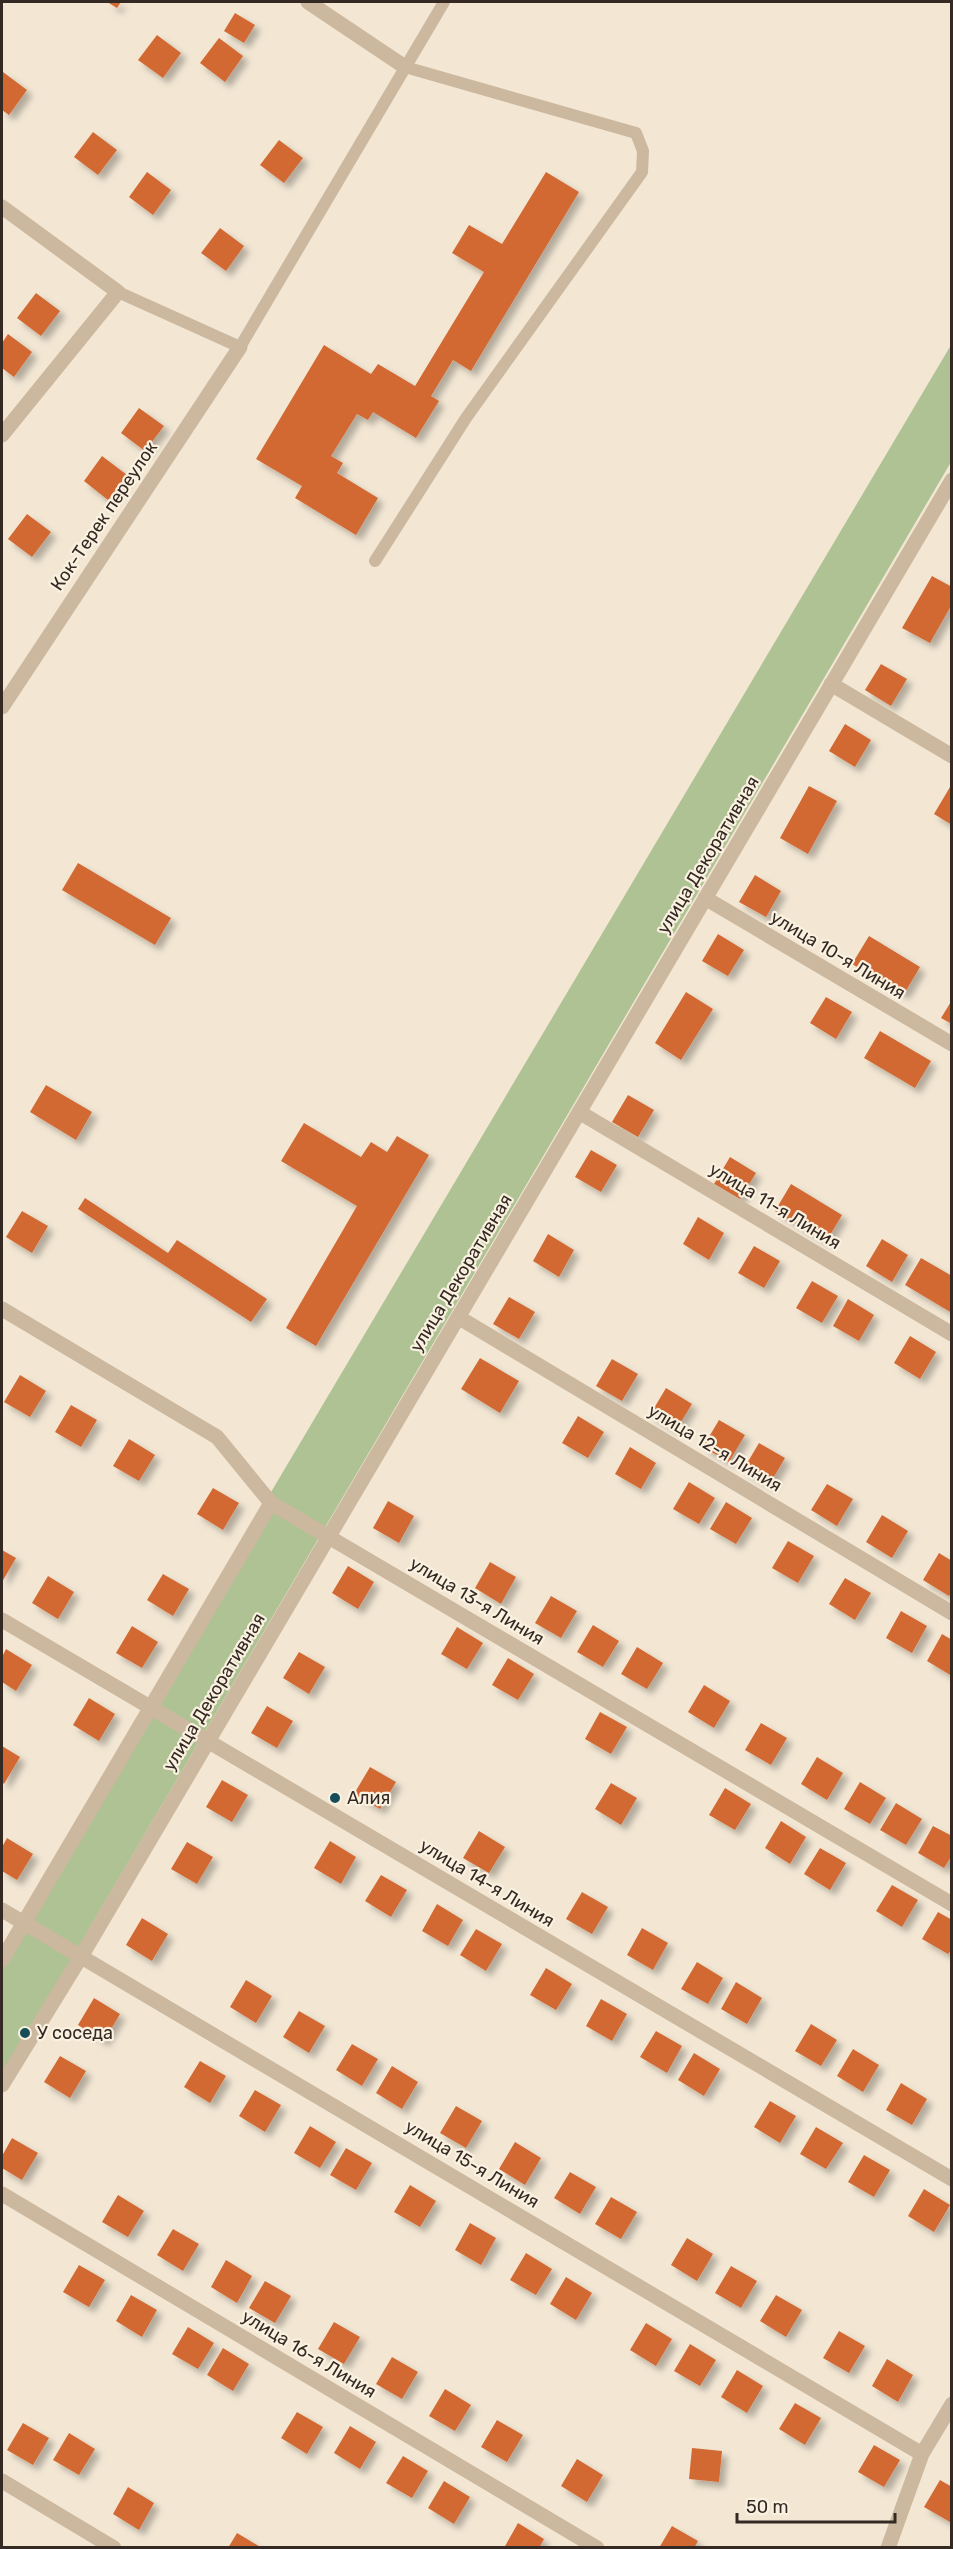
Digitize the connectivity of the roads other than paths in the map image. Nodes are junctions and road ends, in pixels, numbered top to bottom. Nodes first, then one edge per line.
1 (308, 2) edge
2 (444, 2) edge
3 (405, 67) junction
4 (2, 207) edge
5 (118, 292) junction
6 (240, 347) junction
7 (2, 435) edge
8 (951, 480) edge
9 (375, 561) dead end
10 (831, 684) junction
11 (2, 707) edge
12 (951, 756) edge
13 (705, 898) junction
14 (951, 1044) edge
15 (579, 1112) junction
16 (2, 1309) edge
17 (458, 1317) junction
18 (951, 1334) edge
19 (271, 1503) junction
20 (329, 1536) junction
21 (951, 1613) edge
22 (2, 1620) edge
23 (150, 1708) junction
24 (208, 1741) junction
25 (951, 1904) edge
26 (2, 1910) edge
27 (24, 1922) junction
28 (82, 1955) junction
29 (2, 1960) edge
30 (2, 2085) edge
31 (951, 2179) edge
32 (2, 2194) edge
33 (951, 2404) edge
34 (922, 2454) junction
35 (2, 2481) edge
36 (114, 2547) edge
37 (597, 2547) edge
38 (888, 2547) edge

1 - 3 street
2 - 3 lane
3 - 6 lane
3 - 9 lane
4 - 5 street
5 - 6 lane
5 - 7 street
6 - 11 street, Кок-Терек переулок
8 - 10 street, улица Декоративная
10 - 12 street
10 - 13 street, улица Декоративная
13 - 14 street, улица 10-я Линия
13 - 15 street, улица Декоративная
15 - 17 street, улица Декоративная
15 - 18 street, улица 11-я Линия
16 - 19 street, улица 13-я Линия
17 - 20 street, улица Декоративная
17 - 21 street, улица 12-я Линия
19 - 20 street, улица 13-я Линия
19 - 23 street
20 - 24 street, улица Декоративная
20 - 25 street, улица 13-я Линия
22 - 23 street, улица 14-я Линия
23 - 24 street, улица 14-я Линия
23 - 27 street
24 - 28 street, улица Декоративная
24 - 31 street, улица 14-я Линия
26 - 27 street, улица 15-я Линия
27 - 28 street, улица 15-я Линия
27 - 29 street
28 - 30 street, улица Декоративная
28 - 34 street, улица 15-я Линия
32 - 37 street, улица 16-я Линия
33 - 34 street
34 - 38 street
35 - 36 street

